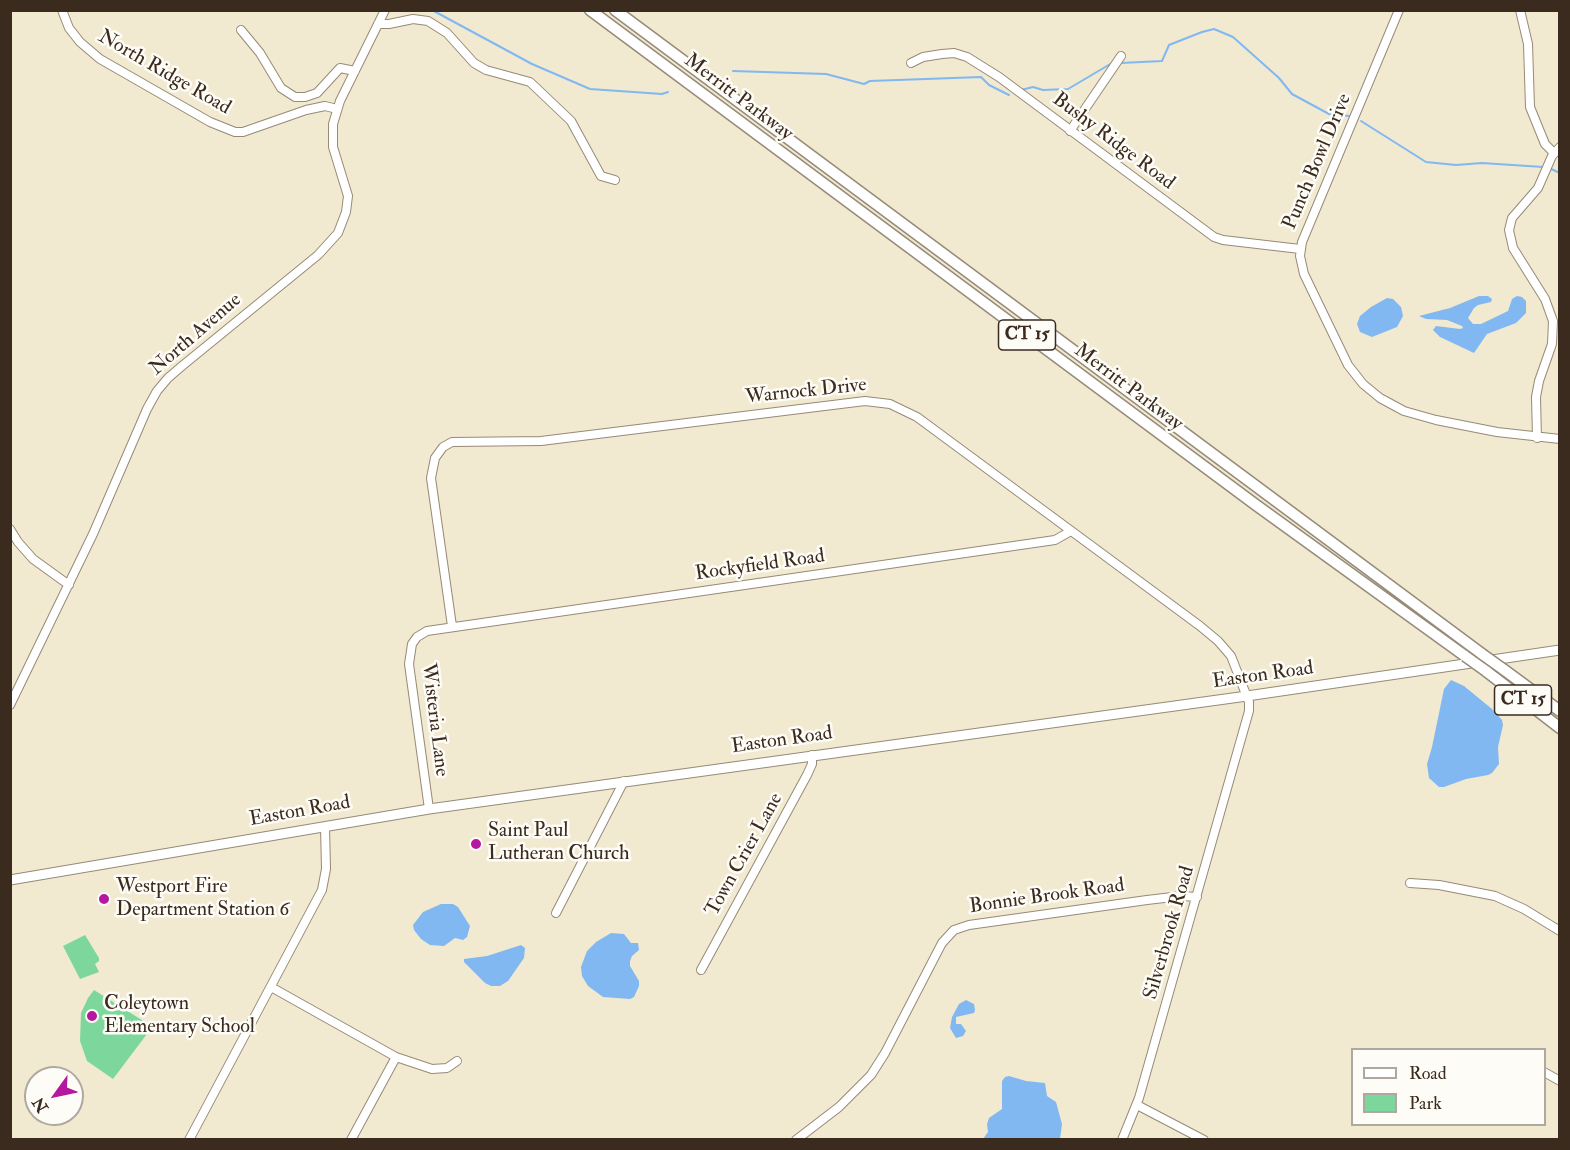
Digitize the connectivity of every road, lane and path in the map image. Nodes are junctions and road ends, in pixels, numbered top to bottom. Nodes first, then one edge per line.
1 (62, 10) edge
2 (385, 10) edge
3 (590, 10) edge
4 (615, 10) edge
5 (1399, 10) edge
6 (1520, 10) edge
7 (378, 24) junction
8 (241, 30) dead end
9 (1121, 57) dead end
10 (912, 63) dead end
11 (355, 71) junction
12 (337, 109) junction
13 (1070, 131) junction
14 (1555, 152) edge
15 (615, 180) dead end
16 (1300, 249) junction
17 (1537, 438) junction
18 (1560, 439) edge
19 (10, 529) edge
20 (1071, 531) junction
21 (69, 585) junction
22 (452, 626) junction
23 (1560, 650) edge
24 (1503, 669) junction
25 (1247, 696) junction
26 (1560, 704) edge
27 (10, 705) edge
28 (1560, 711) edge
29 (1560, 728) edge
30 (812, 755) junction
31 (624, 782) junction
32 (429, 808) junction
33 (325, 827) junction
34 (10, 880) edge
35 (1410, 883) dead end
36 (1197, 897) junction
37 (556, 913) dead end
38 (1560, 931) edge
39 (702, 967) dead end
40 (270, 987) junction
41 (396, 1057) junction
42 (458, 1061) dead end
43 (1546, 1073) edge
44 (1560, 1081) edge
45 (1137, 1105) junction
46 (189, 1140) edge
47 (351, 1140) edge
48 (796, 1140) edge
49 (1122, 1140) edge
50 (1204, 1140) edge

1 - 12 street, North Ridge Road
2 - 7 street, North Avenue
3 - 29 highway, Merritt Parkway / CT 15, bridge
4 - 24 highway, Merritt Parkway / CT 15, bridge
5 - 16 street, Punch Bowl Drive
6 - 14 street
7 - 11 street, North Avenue
7 - 15 street
8 - 11 street
9 - 13 street
10 - 13 street, Bushy Ridge Road
11 - 12 street, North Avenue
12 - 21 street, North Avenue
13 - 16 street, Bushy Ridge Road
14 - 17 street
16 - 17 street, Punch Bowl Drive
17 - 18 street, Punch Bowl Drive
19 - 21 street
20 - 22 street, Rockyfield Road
20 - 22 street, Warnock Drive
20 - 25 street, Warnock Drive
21 - 27 street, North Avenue
22 - 32 street, Wisteria Lane
23 - 25 main road, Easton Road
24 - 26 highway
24 - 28 highway, Merritt Parkway / CT 15
25 - 30 main road, Easton Road
25 - 36 street, Silverbrook Road
30 - 31 main road, Easton Road
30 - 39 street, Town Crier Lane
31 - 32 main road, Easton Road
31 - 37 street
32 - 33 main road, Easton Road
33 - 34 main road, Easton Road
33 - 40 street
35 - 38 street
36 - 45 street, Silverbrook Road
36 - 48 street, Bonnie Brook Road
40 - 41 street
40 - 46 street
41 - 42 street
41 - 47 street
43 - 44 street
45 - 49 street
45 - 50 street

